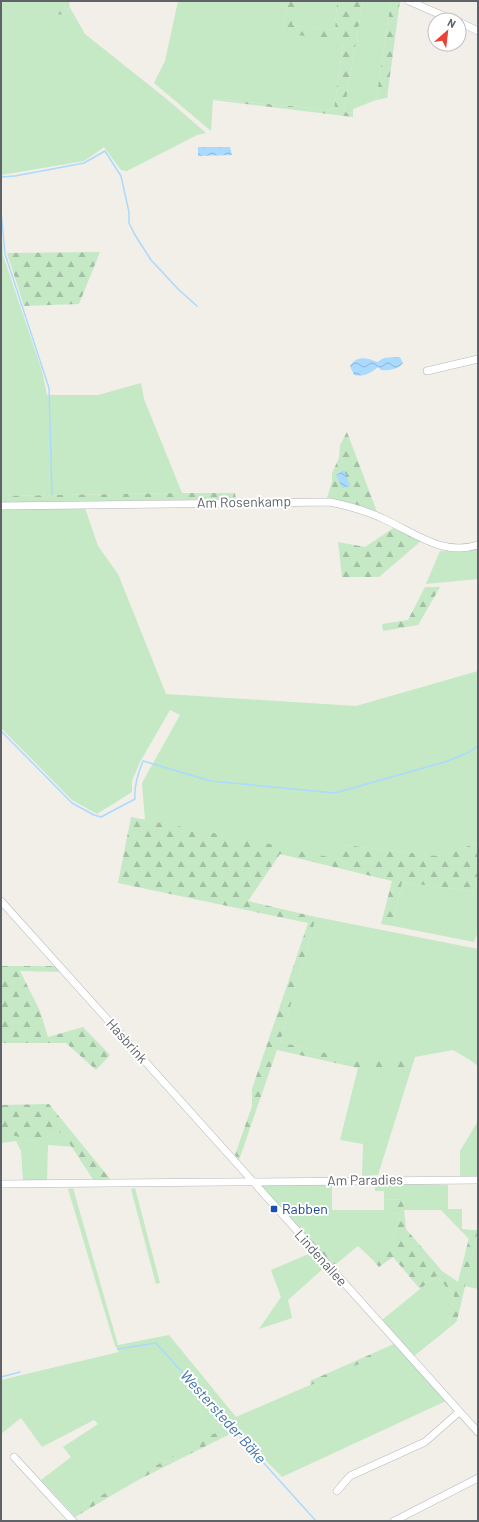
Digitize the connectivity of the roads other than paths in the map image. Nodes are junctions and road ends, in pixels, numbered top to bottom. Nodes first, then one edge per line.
1 (409, 1) edge
2 (434, 12) edge
3 (467, 26) edge
4 (478, 31) edge
5 (478, 359) edge
6 (427, 371) dead end
7 (1, 506) edge
8 (478, 545) edge
9 (1, 901) edge
10 (478, 1180) edge
11 (253, 1181) junction
12 (1, 1184) edge
13 (459, 1412) junction
14 (478, 1432) edge
15 (14, 1457) dead end
16 (478, 1478) edge
17 (337, 1491) dead end
18 (73, 1521) edge
19 (394, 1521) edge

1 - 2 street
3 - 4 street
5 - 6 street
7 - 8 street, Am Rosenkamp
9 - 11 street, Hasbrink
10 - 11 street, Am Paradies
11 - 12 street
11 - 13 street, Lindenallee
13 - 14 street, Lindenallee
13 - 17 street
15 - 18 street
16 - 19 street

